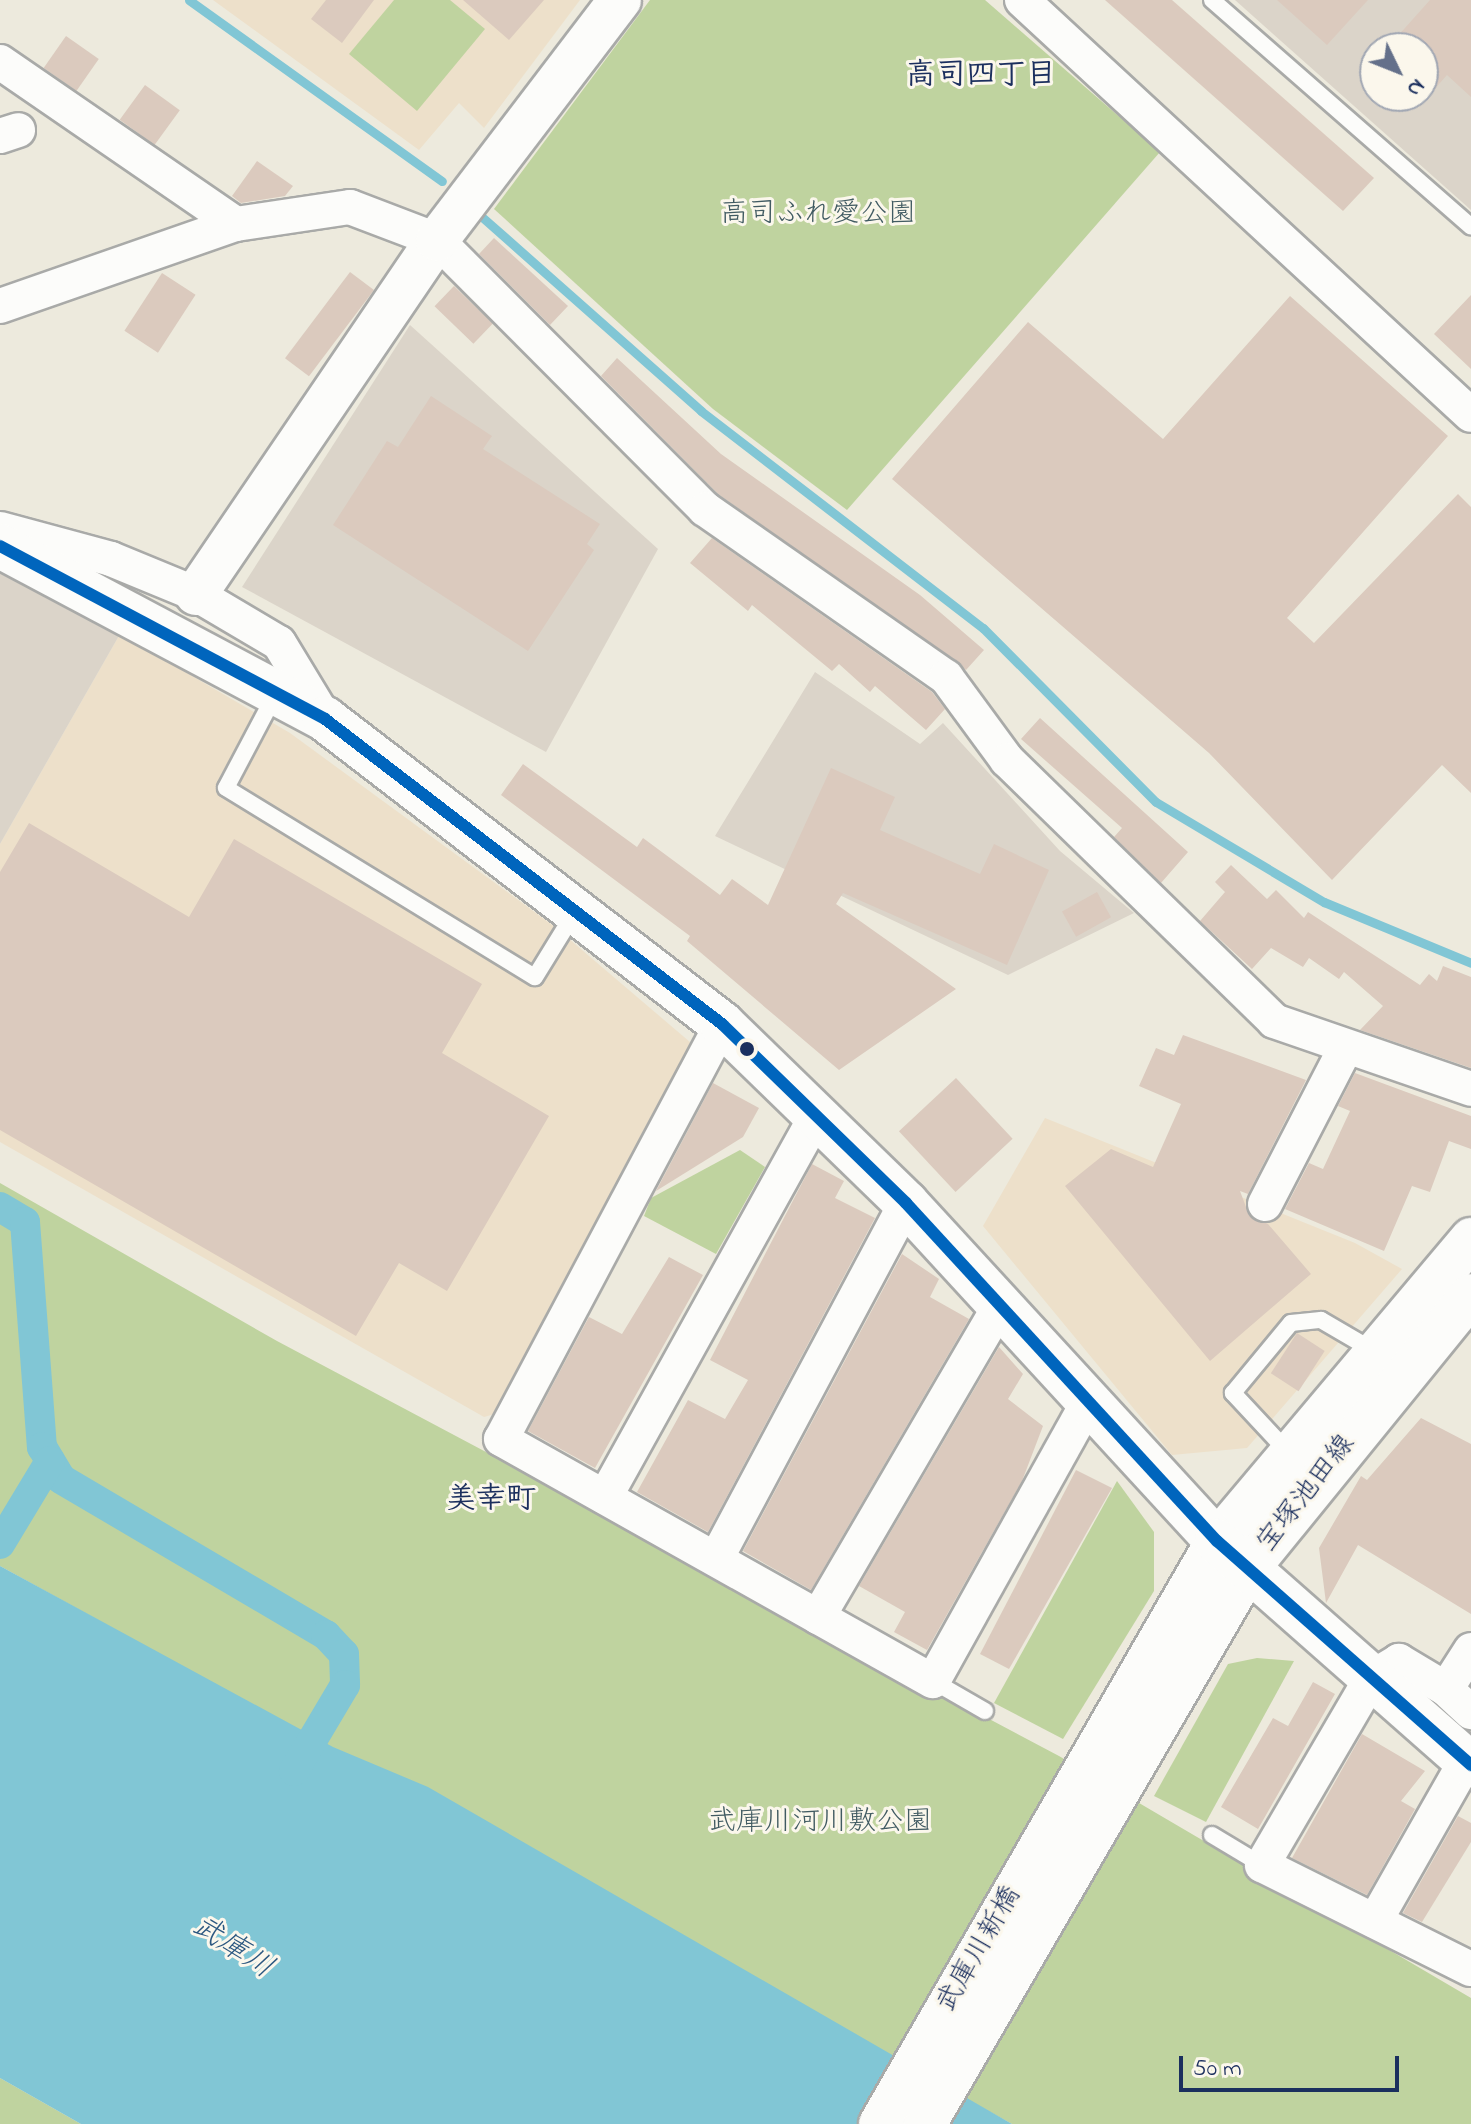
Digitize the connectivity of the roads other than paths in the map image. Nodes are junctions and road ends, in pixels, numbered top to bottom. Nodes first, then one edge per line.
1 (620, 0) edge
2 (1022, 0) edge
3 (1212, 0) edge
4 (0, 62) edge
5 (236, 224) junction
6 (1471, 227) edge
7 (437, 240) junction
8 (0, 306) edge
9 (1471, 415) edge
10 (0, 529) edge
11 (0, 546) edge
12 (196, 594) junction
13 (276, 693) junction
14 (325, 719) junction
15 (575, 911) junction
16 (722, 1024) junction
17 (1345, 1049) junction
18 (1471, 1089) edge
19 (816, 1116) junction
20 (906, 1203) junction
21 (1265, 1204) dead end
22 (1471, 1239) edge
23 (1471, 1295) edge
24 (1000, 1305) junction
25 (1374, 1351) junction
26 (1088, 1403) junction
27 (1289, 1453) junction
28 (605, 1497) junction
29 (1233, 1555) junction
30 (716, 1559) junction
31 (818, 1617) junction
32 (1471, 1650) edge
33 (1372, 1677) junction
34 (933, 1681) junction
35 (1446, 1689) junction
36 (985, 1711) dead end
37 (1471, 1712) edge
38 (1469, 1763) edge
39 (1099, 1784) junction
40 (1212, 1835) dead end
41 (1262, 1865) junction
42 (1375, 1921) junction
43 (1471, 1969) edge
44 (880, 2124) edge
45 (925, 2124) edge

1 - 7 street
2 - 9 street
3 - 6 lane
4 - 5 street
5 - 7 street
5 - 8 street
7 - 12 street
7 - 17 street
10 - 12 street
11 - 13 main road
12 - 14 street
13 - 14 main road
13 - 15 lane
14 - 15 main road
15 - 16 main road
16 - 19 main road
16 - 28 street
17 - 18 street
17 - 21 street
19 - 20 main road
19 - 28 street
20 - 24 main road
20 - 30 street
22 - 25 street
23 - 29 street, 宝塚池田線
24 - 26 main road
24 - 31 street
25 - 27 street
25 - 27 lane
26 - 29 main road
26 - 34 street
27 - 29 street
28 - 30 street
29 - 33 main road
29 - 39 street, 宝塚池田線
30 - 31 street
31 - 34 street
32 - 35 street
33 - 35 street
33 - 38 main road
33 - 41 street
34 - 36 lane
35 - 37 street
38 - 42 street
39 - 44 street, 武庫川新橋
39 - 45 street, 武庫川新橋
40 - 41 lane
41 - 42 street
42 - 43 street

